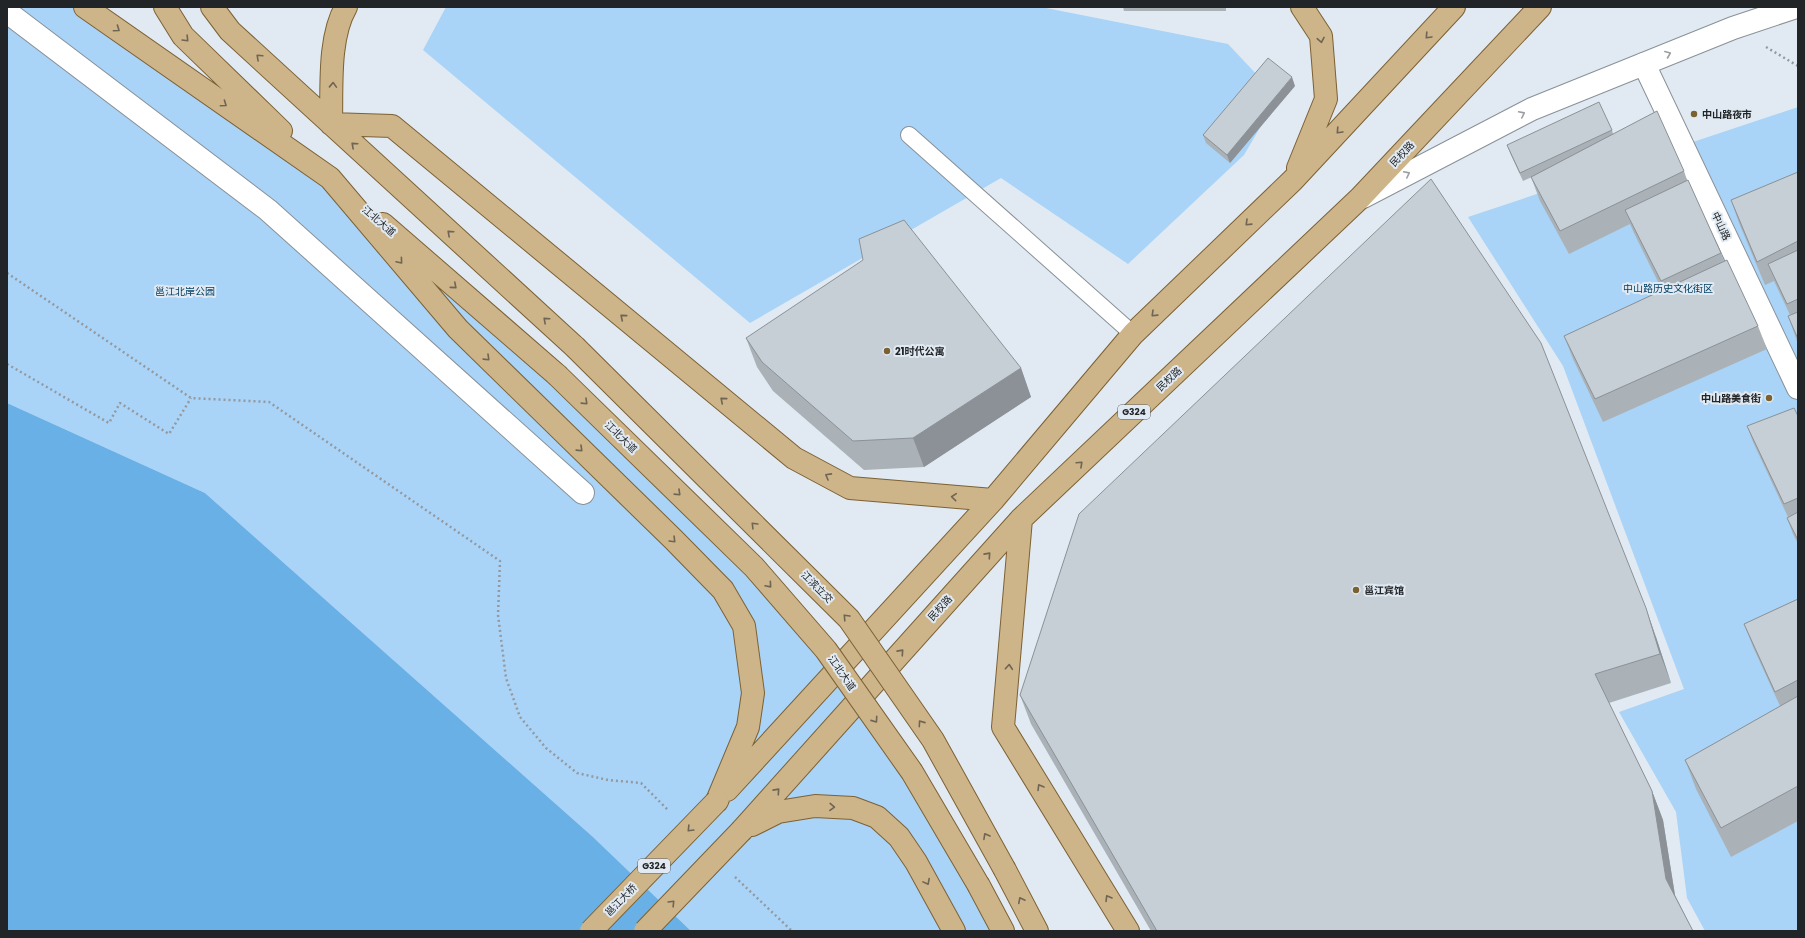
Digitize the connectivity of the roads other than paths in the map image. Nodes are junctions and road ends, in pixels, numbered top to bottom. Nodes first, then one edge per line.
1 (85, 7) edge
2 (165, 7) edge
3 (212, 7) edge
4 (346, 7) edge
5 (1302, 7) edge
6 (1454, 7) edge
7 (1540, 7) edge
8 (1796, 7) edge
9 (7, 12) edge
10 (1644, 64) junction
11 (331, 124) junction
12 (909, 135) dead end
13 (330, 178) junction
14 (1293, 180) junction
15 (1360, 198) junction
16 (1133, 334) junction
17 (1798, 388) edge
18 (583, 493) dead end
19 (993, 500) junction
20 (1021, 519) junction
21 (717, 801) junction
22 (742, 830) junction
23 (591, 931) edge
24 (645, 931) edge
25 (954, 931) edge
26 (1003, 931) edge
27 (1037, 931) edge
28 (1128, 931) edge

1 -> 13 main road
2 -> 13 main road, 江北大道
11 -> 3 main road
11 -> 4 main road
5 -> 14 main road
6 -> 14 main road, G324
7 - 15 main road, 民权路 / G324
10 -> 8 street
9 - 18 street
15 -> 10 street
10 - 17 street, 中山路
19 -> 11 main road
27 -> 11 main road, 江滨立交, bridge
12 - 16 lane
13 -> 21 main road
13 -> 26 main road, 江北大道, bridge
14 -> 16 main road, G324
20 -> 15 main road, 民权路 / G324
16 - 19 main road, G324
19 - 21 main road, G324
22 -> 20 main road, 民权路 / G324
28 -> 20 main road
21 -> 23 main road, 邕江大桥 / G324, bridge
24 -> 22 main road, G324, bridge
22 -> 25 main road

